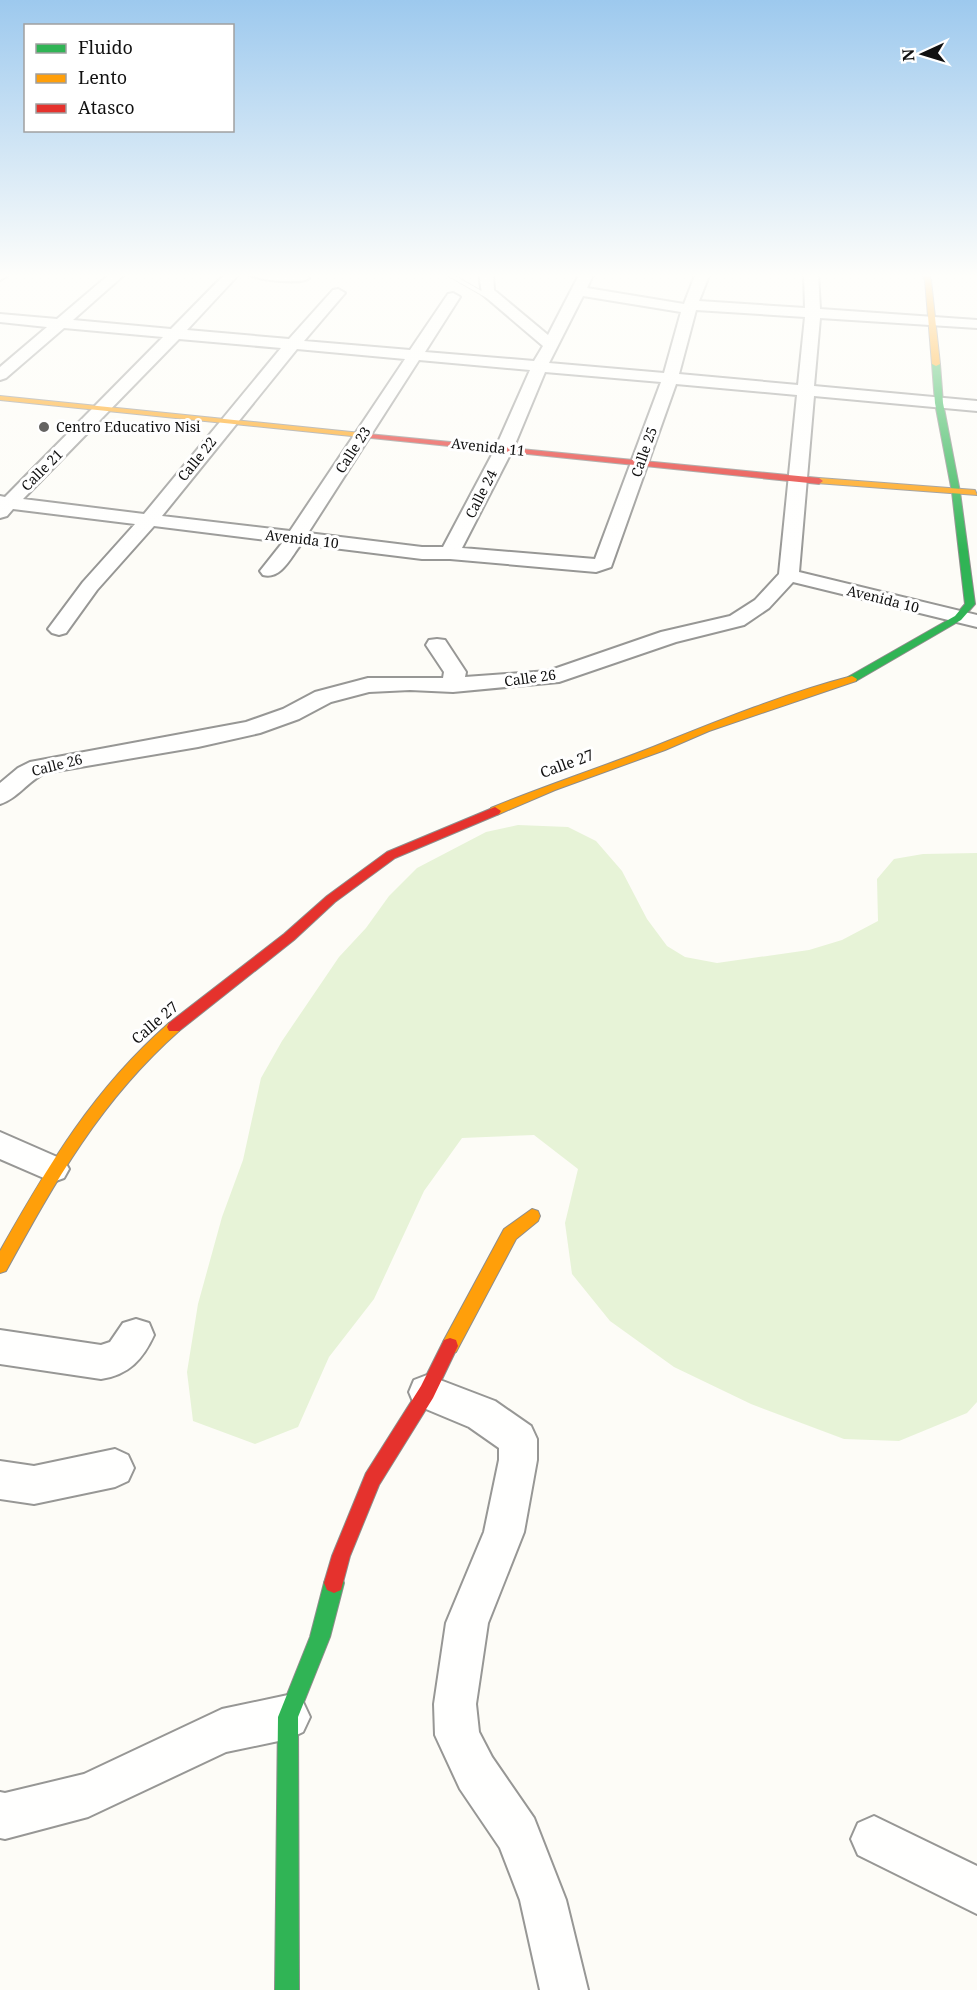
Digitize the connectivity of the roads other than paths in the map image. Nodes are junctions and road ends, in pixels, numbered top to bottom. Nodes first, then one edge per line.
1 (144, 366) edge
2 (274, 366) edge
3 (407, 366) edge
4 (540, 366) joint
5 (674, 366) edge
6 (808, 366) edge
7 (936, 366) edge
8 (670, 379) junction
9 (806, 390) junction
10 (0, 398) edge
11 (939, 403) junction
12 (977, 406) edge
13 (104, 408) junction
14 (227, 422) junction
15 (363, 434) junction
16 (504, 449) junction
17 (640, 462) junction
18 (796, 478) junction
19 (956, 492) junction
20 (977, 494) edge
21 (3, 505) edge
22 (149, 520) junction
23 (295, 538) junction
24 (450, 553) junction
25 (604, 563) joint
26 (270, 571) dead end
27 (789, 575) junction
28 (968, 620) edge
29 (59, 629) dead end
30 (437, 645) dead end
31 (453, 685) junction
32 (0, 796) edge
33 (0, 1145) edge
34 (53, 1169) junction
35 (532, 1216) dead end
36 (0, 1266) edge
37 (136, 1335) dead end
38 (0, 1347) edge
39 (427, 1392) junction
40 (115, 1468) dead end
41 (0, 1480) edge
42 (288, 1717) junction
43 (0, 1815) edge
44 (874, 1839) dead end
45 (977, 1891) edge
46 (287, 1990) edge
47 (564, 1990) edge

1 - 13 street, Calle 21
2 - 14 street, Calle 22
3 - 15 street, Calle 23
4 - 8 street
4 - 16 street, Calle 24
5 - 8 street, Calle 25
6 - 9 street
7 - 11 street
8 - 9 street
8 - 17 street, Calle 25
9 - 11 street
9 - 18 street
10 - 13 street, Avenida 11
11 - 12 street
11 - 19 street
13 - 14 street, Avenida 11
13 - 21 street, Calle 21
14 - 15 street, Avenida 11
14 - 22 street, Calle 22
15 - 16 street, Avenida 11
15 - 23 street, Calle 23
16 - 17 street, Avenida 11
16 - 24 street, Calle 24
17 - 18 street, Avenida 11
17 - 25 street, Calle 25
18 - 19 street, Avenida 11
18 - 27 street
19 - 20 street, Avenida 11
19 - 28 street
21 - 22 street, Avenida 10
22 - 23 street, Avenida 10
22 - 29 street, Calle 22
23 - 24 street, Avenida 10
23 - 26 street, Calle 23
24 - 25 street, Avenida 10
27 - 28 street, Avenida 10
27 - 31 street, Calle 26
28 - 34 street, Calle 27
30 - 31 street
31 - 32 street, Calle 26
33 - 34 street
34 - 36 street, Calle 27
35 - 39 street
37 - 38 street
39 - 42 street
39 - 47 street
40 - 41 street
42 - 43 street
42 - 46 street
44 - 45 street

